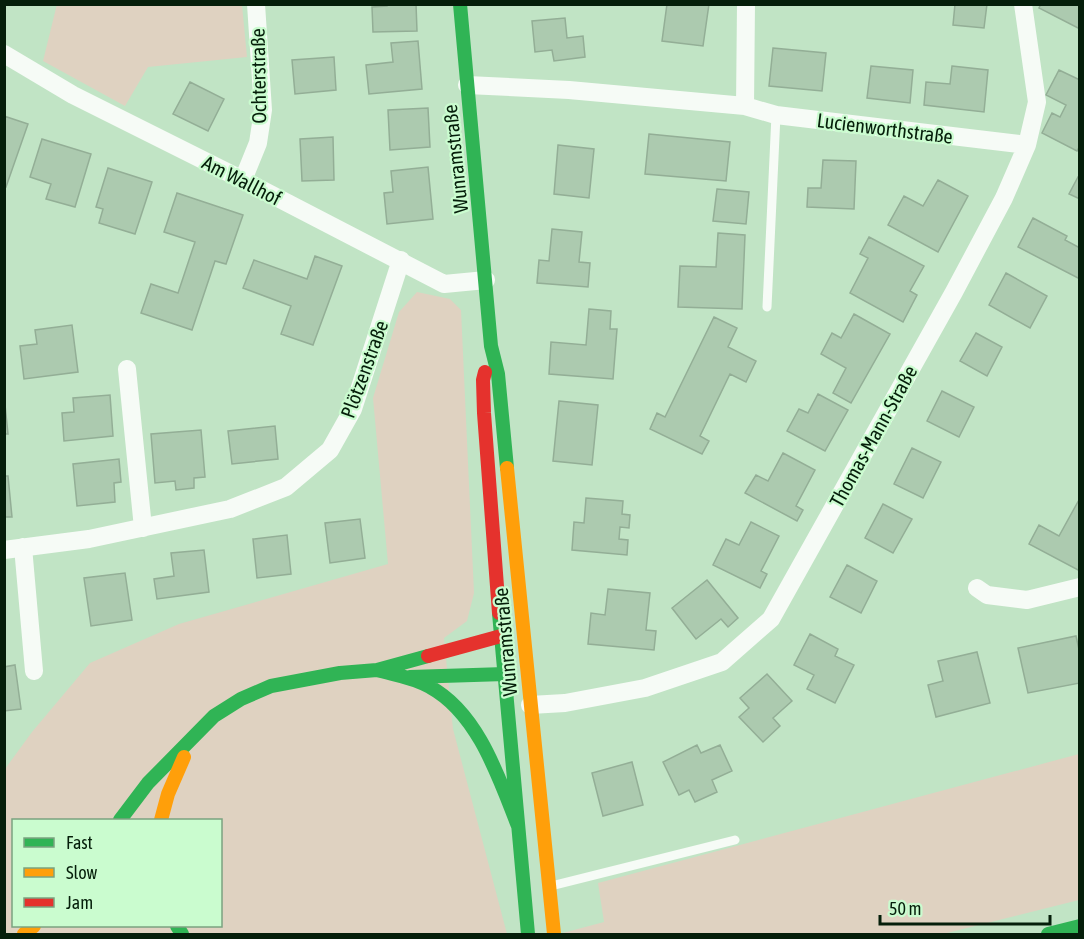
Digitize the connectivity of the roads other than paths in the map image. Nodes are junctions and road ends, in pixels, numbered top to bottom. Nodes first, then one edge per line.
1 (256, 4) edge
2 (460, 4) edge
3 (746, 4) edge
4 (1023, 4) edge
5 (4, 54) edge
6 (467, 85) junction
7 (745, 106) junction
8 (776, 115) junction
9 (1027, 145) junction
10 (243, 180) junction
11 (401, 260) junction
12 (486, 280) junction
13 (767, 307) dead end
14 (491, 346) junction
15 (127, 369) dead end
16 (143, 528) junction
17 (23, 547) junction
18 (4, 549) edge
19 (1080, 587) edge
20 (977, 588) dead end
21 (524, 635) junction
22 (501, 636) junction
23 (377, 670) junction
24 (34, 671) dead end
25 (527, 671) junction
26 (505, 674) junction
27 (410, 677) junction
28 (530, 705) junction
29 (192, 739) junction
30 (121, 819) edge
31 (161, 819) edge
32 (518, 826) junction
33 (735, 840) dead end
34 (549, 887) junction
35 (1080, 926) edge
36 (528, 934) edge
37 (554, 934) edge
38 (1048, 934) edge

1 - 10 street, Ochterstraße
2 - 6 main road, Wunramstraße
3 - 7 street
4 - 9 street, Thomas-Mann-Straße
5 - 10 street, Am Wallhof
6 - 7 street, Lucienworthstraße
6 - 12 main road, Wunramstraße
7 - 8 street, Lucienworthstraße
8 - 9 street, Lucienworthstraße
8 - 13 lane
9 - 28 street, Thomas-Mann-Straße
10 - 11 street, Am Wallhof
11 - 12 street, Am Wallhof
11 - 16 street, Plötzenstraße
12 - 14 main road, Wunramstraße
14 - 21 main road, Wunramstraße
14 - 22 main road, Wunramstraße
15 - 16 street
16 - 17 street, Plötzenstraße
17 - 18 street, Plötzenstraße
17 - 24 street
19 - 20 street
21 - 22 main road
21 - 25 main road, Wunramstraße
22 - 23 main road
22 - 26 main road, Wunramstraße
23 - 27 main road
23 - 29 main road
25 - 26 main road
25 - 28 main road, Wunramstraße
26 - 27 main road
26 - 32 main road, Wunramstraße
27 - 32 main road
28 - 34 main road, Wunramstraße
29 - 30 main road
29 - 31 main road
32 - 36 main road, Wunramstraße
33 - 34 lane
34 - 37 main road, Wunramstraße
35 - 38 main road

